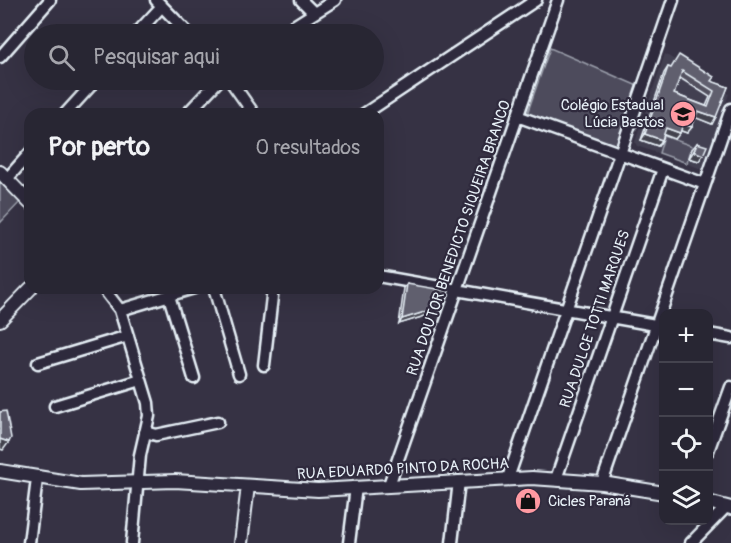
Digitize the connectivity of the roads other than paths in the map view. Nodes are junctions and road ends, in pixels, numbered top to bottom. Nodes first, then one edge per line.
1 (50, 0) edge
2 (301, 0) edge
3 (334, 0) edge
4 (536, 0) edge
5 (558, 0) edge
6 (673, 0) edge
7 (159, 3) edge
8 (314, 13) junction
9 (29, 24) edge
10 (143, 24) edge
11 (179, 24) edge
12 (297, 24) edge
13 (24, 30) edge
14 (0, 57) edge
15 (87, 90) edge
16 (210, 90) edge
17 (237, 90) edge
18 (70, 108) edge
19 (193, 108) edge
20 (250, 108) edge
21 (373, 108) edge
22 (731, 109) edge
23 (518, 116) junction
24 (620, 155) junction
25 (24, 158) edge
26 (663, 169) junction
27 (3, 175) edge
28 (705, 184) junction
29 (24, 198) edge
30 (384, 277) edge
31 (457, 289) junction
32 (26, 294) edge
33 (112, 294) edge
34 (175, 294) edge
35 (216, 294) edge
36 (272, 294) edge
37 (169, 296) junction
38 (566, 309) junction
39 (665, 309) edge
40 (120, 310) junction
41 (612, 317) junction
42 (0, 320) edge
43 (659, 326) edge
44 (659, 329) edge
45 (713, 335) edge
46 (128, 336) junction
47 (731, 338) edge
48 (38, 363) dead end
49 (264, 365) dead end
50 (240, 374) dead end
51 (194, 378) dead end
52 (141, 380) junction
53 (731, 387) edge
54 (55, 406) dead end
55 (218, 422) dead end
56 (145, 432) junction
57 (713, 437) edge
58 (0, 471) edge
59 (508, 478) junction
60 (556, 478) junction
61 (37, 479) junction
62 (459, 481) junction
63 (139, 482) junction
64 (602, 483) junction
65 (388, 485) junction
66 (248, 486) junction
67 (356, 487) junction
68 (659, 492) edge
69 (713, 503) edge
70 (729, 507) edge
71 (29, 543) edge
72 (132, 543) edge
73 (241, 543) edge
74 (349, 543) edge
75 (452, 543) edge
76 (692, 543) edge

1 - 9 street
2 - 8 street
3 - 8 street
4 - 21 street
5 - 23 street, RUA DOUTOR BENEDICTO SIQUEIRA BRANCO
6 - 24 street
7 - 10 street
7 - 11 street
8 - 12 street
13 - 14 street
15 - 18 street
16 - 19 street
17 - 20 street
22 - 28 street
23 - 24 street
23 - 31 street, RUA DOUTOR BENEDICTO SIQUEIRA BRANCO
24 - 26 street
24 - 38 street
25 - 27 street
26 - 28 street
26 - 41 street, RUA DULCE TOTTI MARQUES
27 - 29 main road
28 - 39 street
30 - 31 street
31 - 38 street
31 - 65 street, RUA DOUTOR BENEDICTO SIQUEIRA BRANCO
32 - 42 main road
33 - 40 street
34 - 37 street
35 - 50 street
36 - 49 street
37 - 40 street
37 - 51 street
38 - 41 street
38 - 59 street
40 - 46 street
41 - 43 street
41 - 60 street, RUA DULCE TOTTI MARQUES
44 - 64 street
45 - 47 street
46 - 48 street
46 - 52 street
52 - 54 street
52 - 56 street
53 - 57 street
55 - 56 street
56 - 63 street
58 - 61 main road, RUA EDUARDO PINTO DA ROCHA
59 - 60 main road, RUA EDUARDO PINTO DA ROCHA
59 - 62 main road, RUA EDUARDO PINTO DA ROCHA
60 - 64 main road, RUA EDUARDO PINTO DA ROCHA
61 - 63 main road, RUA EDUARDO PINTO DA ROCHA
61 - 71 street
62 - 65 main road, RUA EDUARDO PINTO DA ROCHA
62 - 75 street
63 - 66 main road, RUA EDUARDO PINTO DA ROCHA
63 - 72 street
64 - 68 main road, RUA EDUARDO PINTO DA ROCHA
65 - 67 main road, RUA EDUARDO PINTO DA ROCHA
66 - 67 main road, RUA EDUARDO PINTO DA ROCHA
66 - 73 main road
67 - 74 street
69 - 70 main road
70 - 76 street

